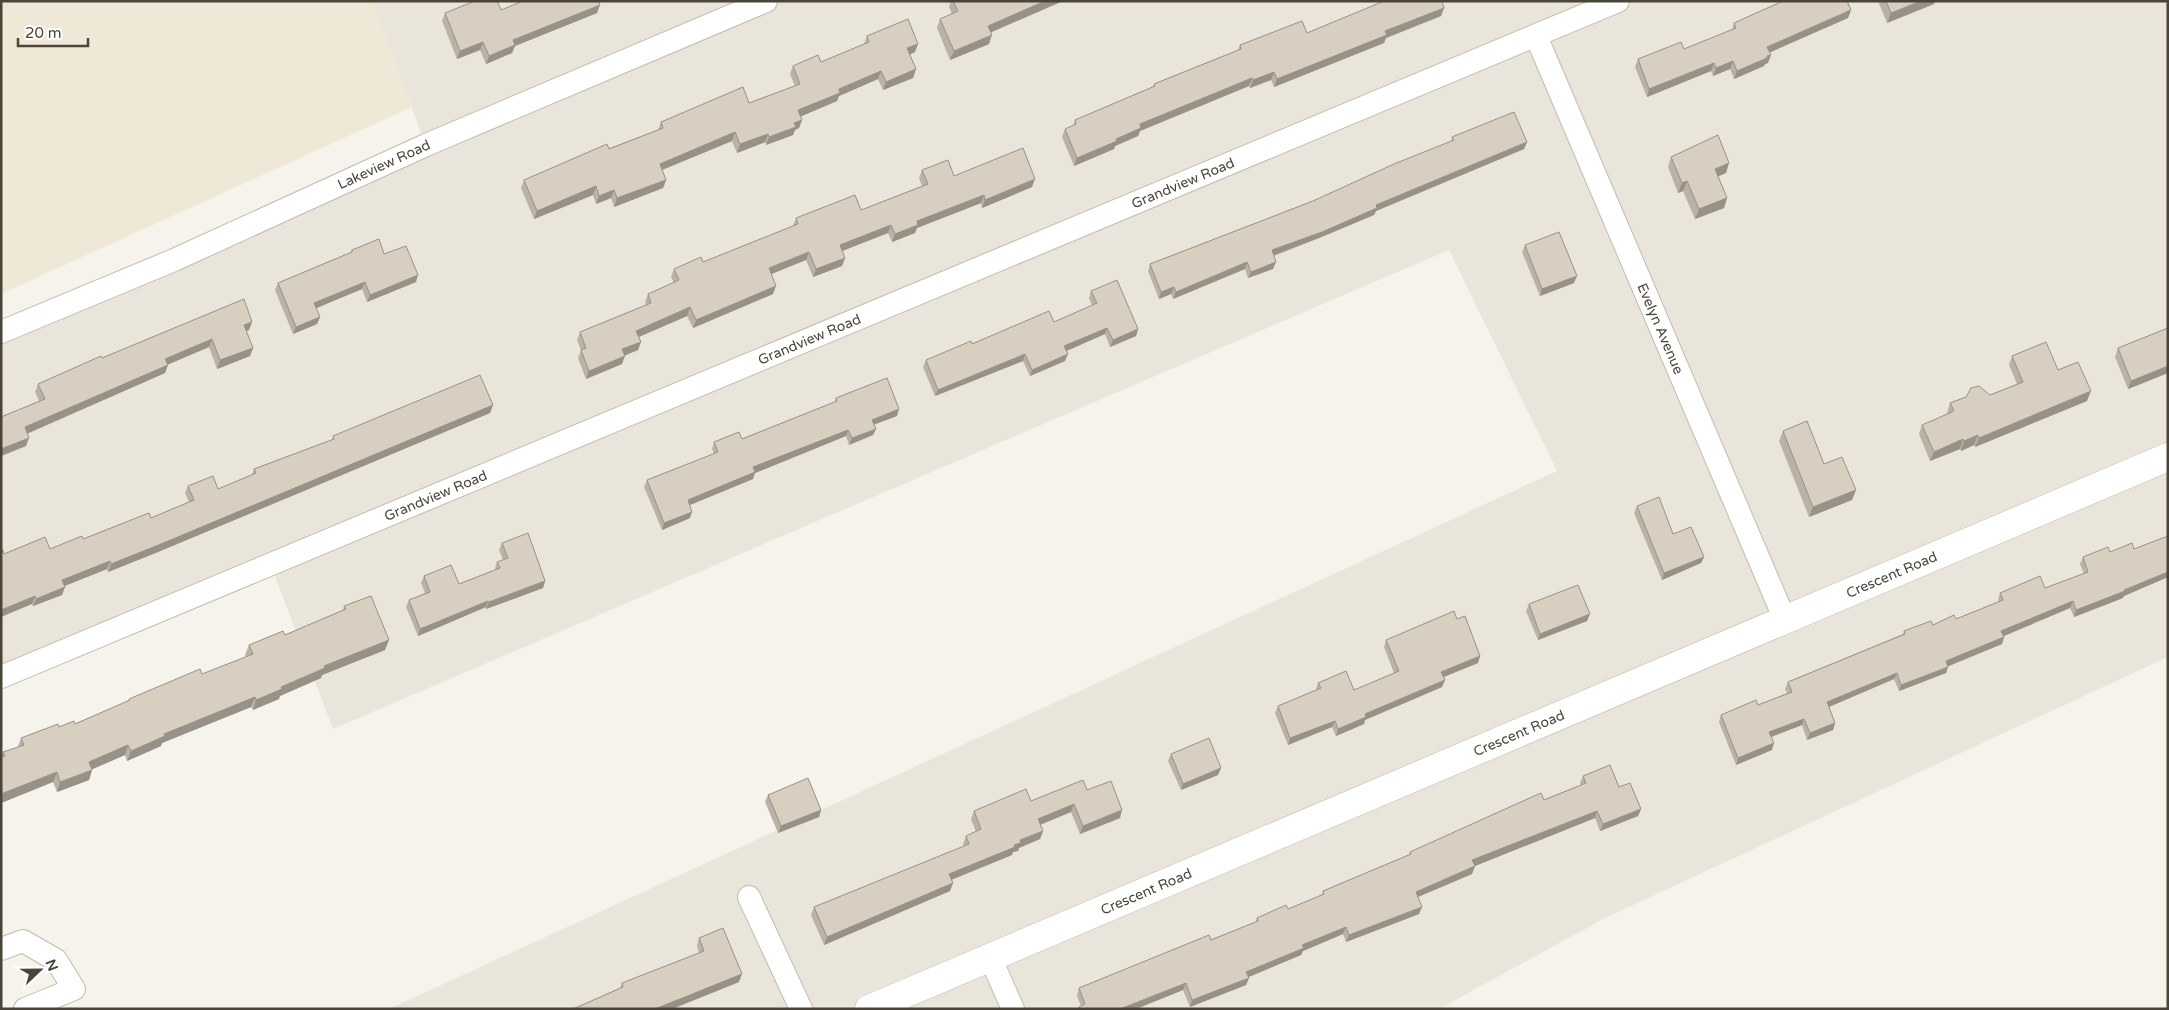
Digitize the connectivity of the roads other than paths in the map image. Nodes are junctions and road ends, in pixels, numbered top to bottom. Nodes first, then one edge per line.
1 (766, 1) edge
2 (1618, 1) edge
3 (1536, 36) junction
4 (1, 332) edge
5 (2168, 456) edge
6 (1785, 620) junction
7 (1, 677) edge
8 (749, 897) dead end
9 (1, 949) edge
10 (990, 957) junction
11 (26, 1009) edge
12 (801, 1009) edge
13 (869, 1009) edge
14 (1013, 1009) edge

1 - 4 street, Lakeview Road
2 - 3 street, Grandview Road
3 - 6 street, Evelyn Avenue
3 - 7 street, Grandview Road
5 - 6 street, Crescent Road
6 - 10 street, Crescent Road
8 - 12 street
9 - 11 street
10 - 13 street, Crescent Road
10 - 14 street

